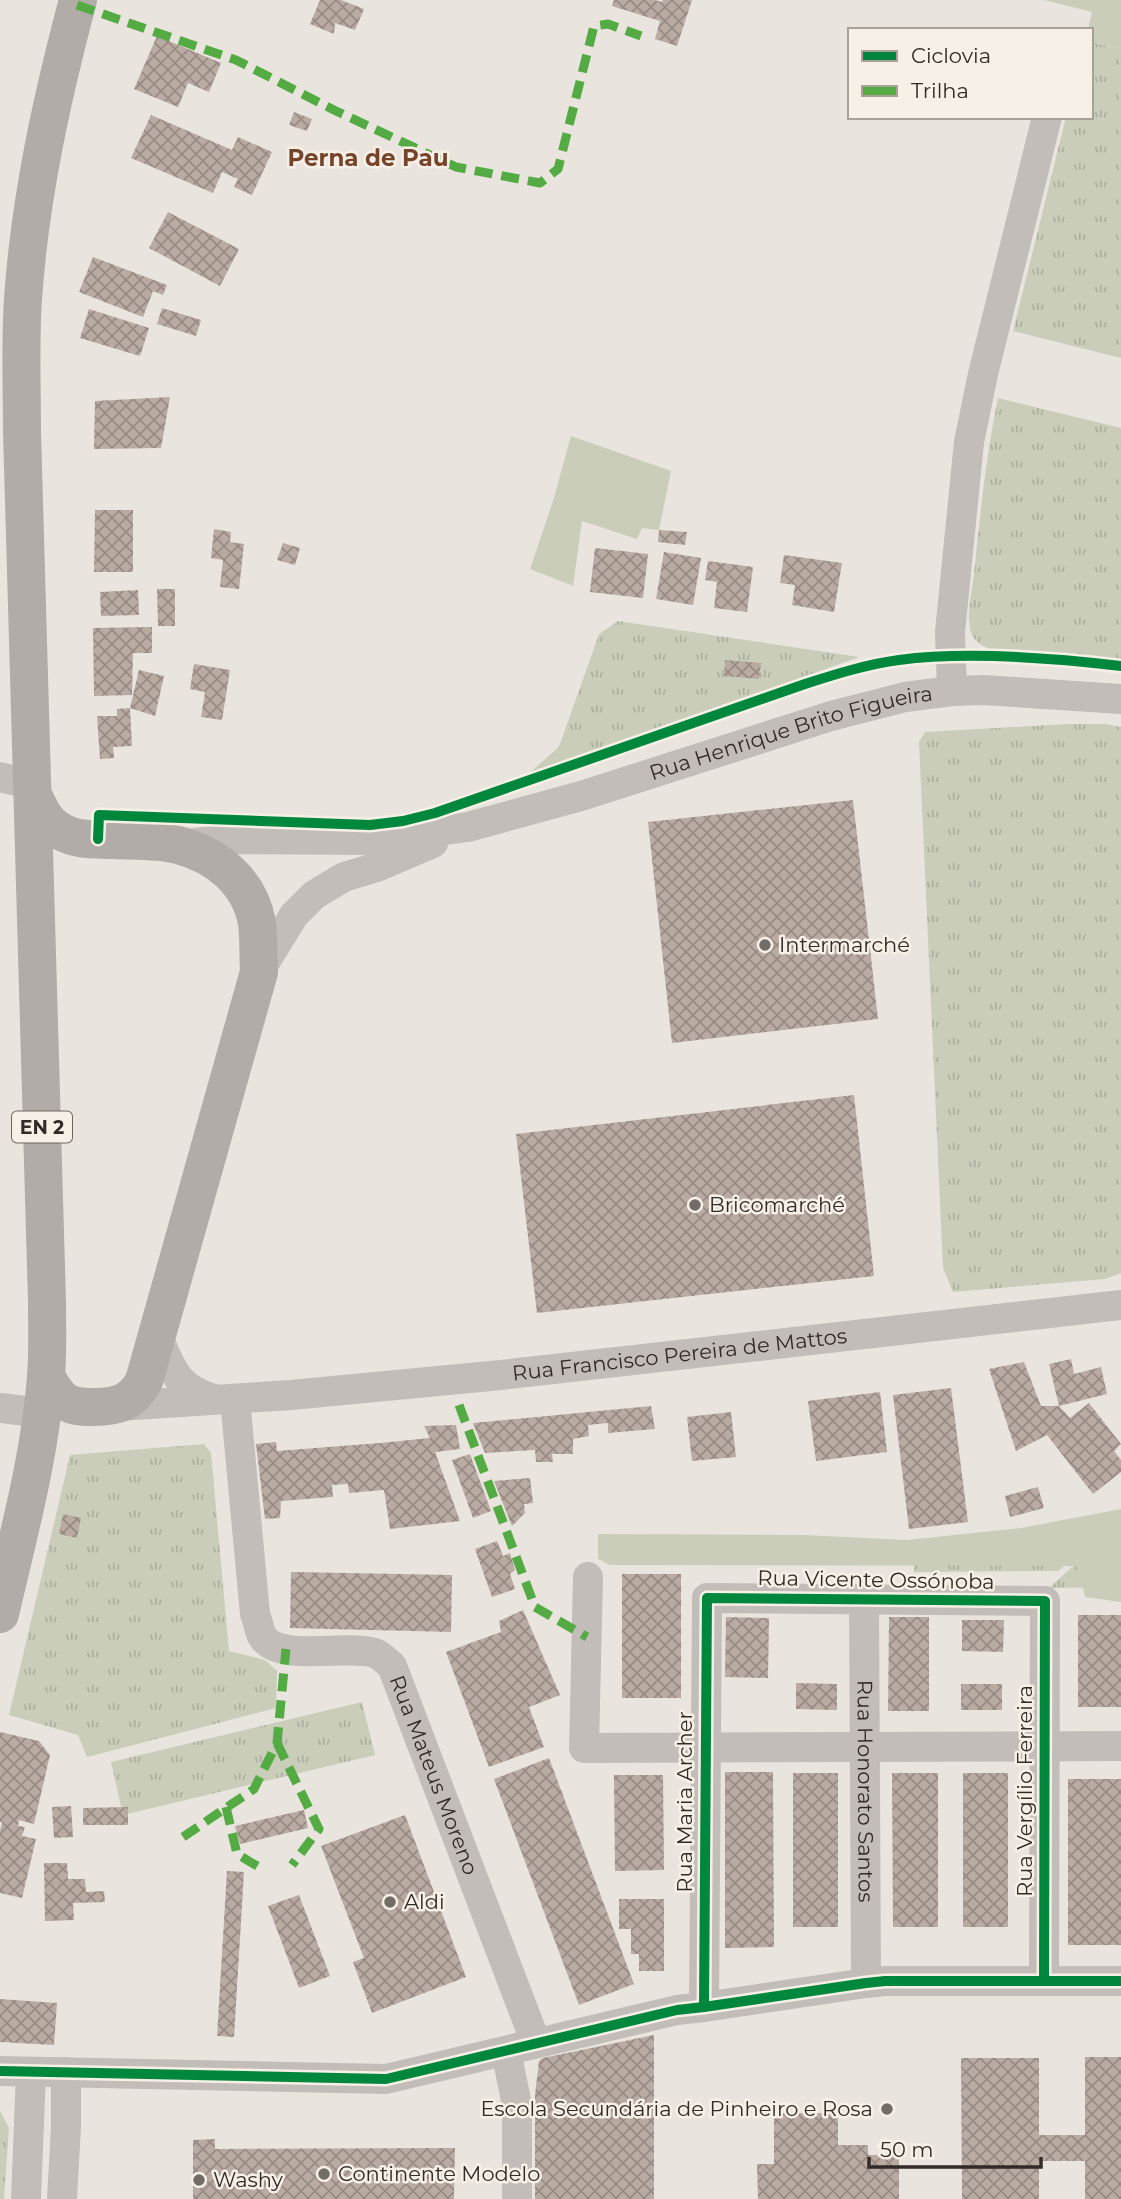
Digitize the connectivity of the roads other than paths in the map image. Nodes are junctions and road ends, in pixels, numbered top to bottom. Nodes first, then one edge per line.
1 (78, 0) edge
2 (1047, 119) edge
3 (952, 691) junction
4 (1121, 699) edge
5 (22, 786) edge
6 (468, 827) junction
7 (80, 839) junction
8 (177, 845) junction
9 (35, 877) junction
10 (259, 972) junction
11 (1121, 1305) edge
12 (158, 1337) junction
13 (44, 1395) junction
14 (227, 1399) junction
15 (112, 1406) junction
16 (0, 1408) edge
17 (36, 1454) junction
18 (588, 1577) dead end
19 (707, 1598) joint
20 (864, 1599) junction
21 (1045, 1601) joint
22 (0, 1614) edge
23 (1045, 1745) junction
24 (1121, 1745) edge
25 (705, 1746) junction
26 (865, 1747) junction
27 (1044, 1980) junction
28 (1121, 1981) edge
29 (866, 1983) junction
30 (704, 2007) junction
31 (536, 2043) junction
32 (506, 2051) junction
33 (0, 2071) edge
34 (31, 2072) junction
35 (66, 2072) junction
36 (26, 2199) edge
37 (62, 2199) edge
38 (517, 2199) edge

1 - 5 main road, EN 2
2 - 3 street
3 - 4 street, Rua Henrique Brito Figueira
3 - 6 street, Rua Henrique Brito Figueira
5 - 7 main road
5 - 9 main road, EN 2
6 - 8 street
6 - 10 street
7 - 8 main road
7 - 9 main road
8 - 10 main road
9 - 13 main road, EN 2
10 - 12 main road
11 - 14 street, Rua Francisco Pereira de Mattos
12 - 14 street
12 - 15 main road
13 - 15 main road
13 - 16 street
13 - 17 main road, EN 2
14 - 15 street, Rua Francisco Pereira de Mattos
14 - 31 street, Rua Mateus Moreno
15 - 17 main road
17 - 22 main road, EN 2
18 - 25 street
19 - 20 street, Rua Vicente Ossónoba
19 - 25 street, Rua Maria Archer
20 - 21 street, Rua Vicente Ossónoba
20 - 26 street, Rua Honorato Santos
21 - 23 street, Rua Vergílio Ferreira
23 - 24 street
23 - 26 street
23 - 27 street, Rua Vergílio Ferreira
25 - 26 street
25 - 30 street, Rua Maria Archer
26 - 29 street, Rua Honorato Santos
27 - 28 street
27 - 29 street
29 - 30 street
30 - 31 street
31 - 32 street
32 - 35 street
32 - 38 street
33 - 34 street
34 - 35 street
34 - 36 street
35 - 37 street

